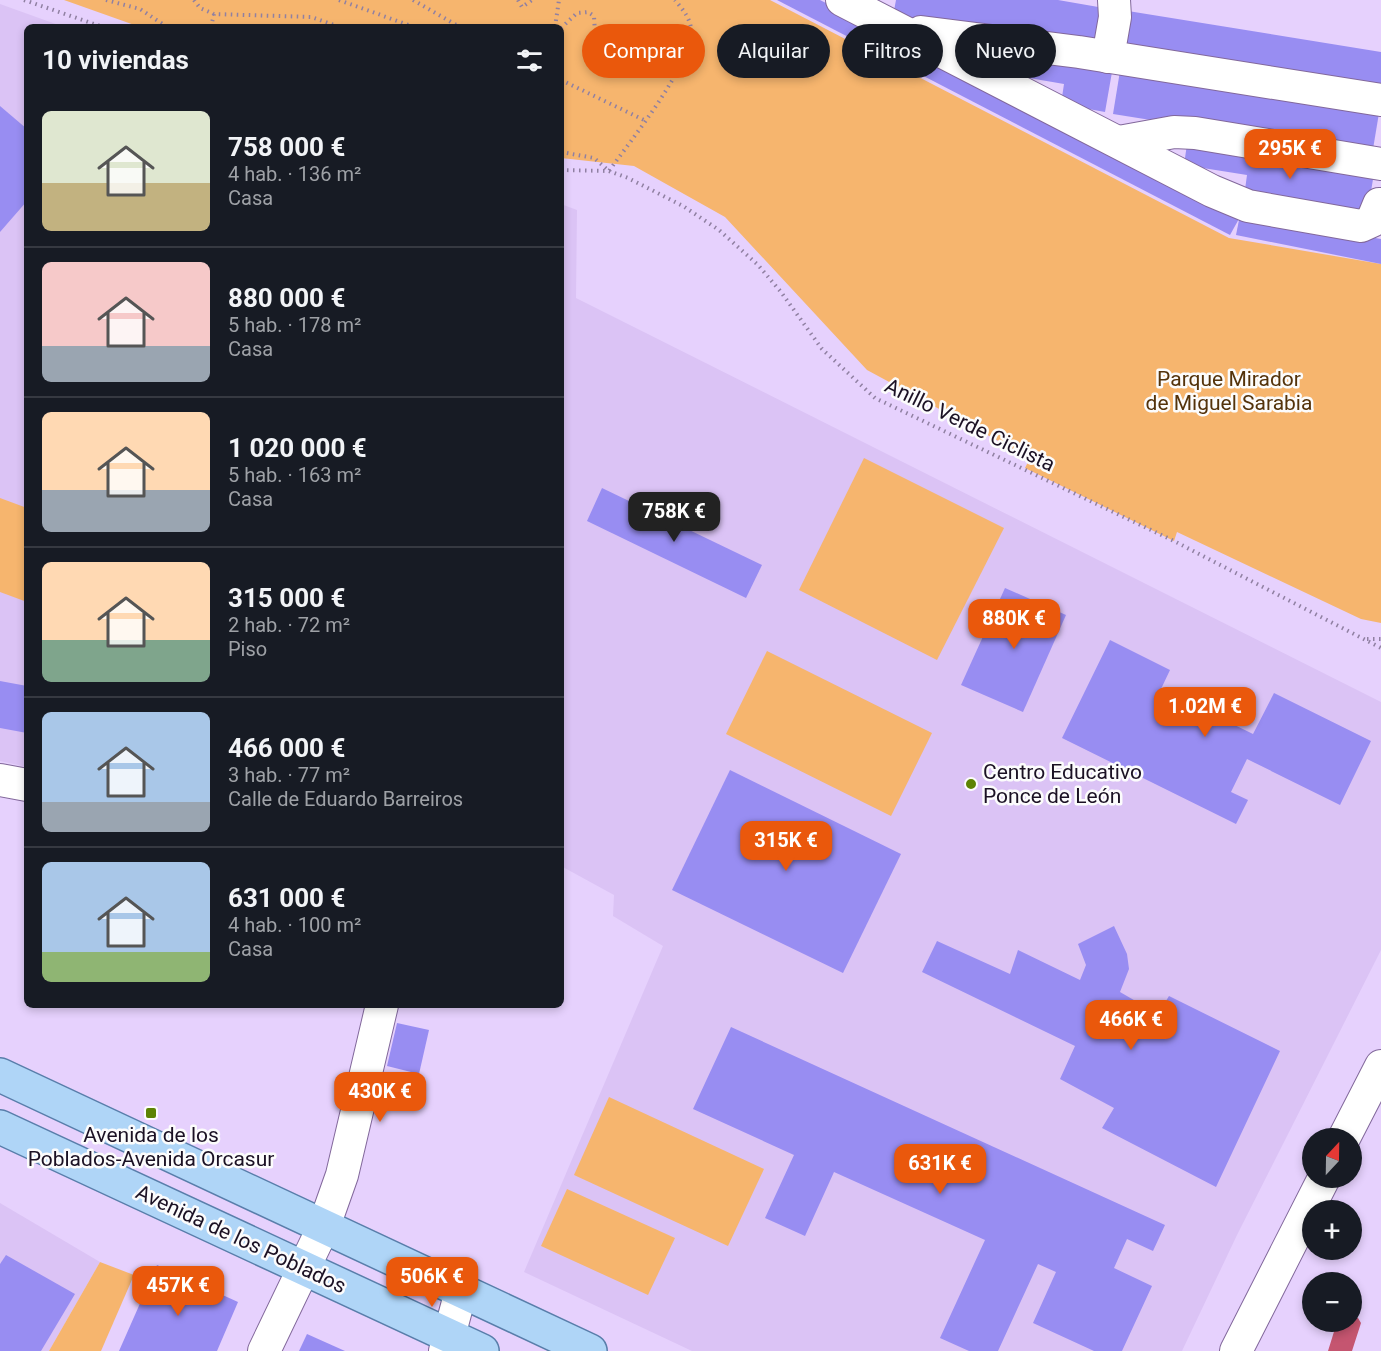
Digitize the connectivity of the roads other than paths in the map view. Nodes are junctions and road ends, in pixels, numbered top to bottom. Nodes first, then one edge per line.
1 (842, 0) edge
2 (1114, 0) edge
3 (889, 24) edge
4 (943, 35) edge
5 (943, 52) edge
6 (1108, 57) junction
7 (1381, 100) edge
8 (1119, 142) junction
9 (1381, 164) edge
10 (1379, 204) dead end
11 (0, 780) edge
12 (24, 784) edge
13 (381, 1008) edge
14 (1381, 1066) edge
15 (0, 1075) edge
16 (0, 1127) edge
17 (1349, 1128) edge
18 (1319, 1188) edge
19 (324, 1226) junction
20 (303, 1266) junction
21 (461, 1291) junction
22 (448, 1344) edge
23 (264, 1351) edge
24 (482, 1351) edge
25 (590, 1351) edge
26 (1236, 1351) edge

1 - 3 street
2 - 6 street
4 - 6 street
5 - 8 street
6 - 7 street
8 - 9 street
8 - 10 street
11 - 12 street
13 - 19 street
14 - 17 street
15 - 19 main road
16 - 20 main road, Avenida de los Poblados
18 - 26 street
19 - 20 street
19 - 21 main road
20 - 22 main road, Avenida de los Poblados
20 - 23 street
21 - 22 street
21 - 25 main road
22 - 24 main road, Avenida de los Poblados

